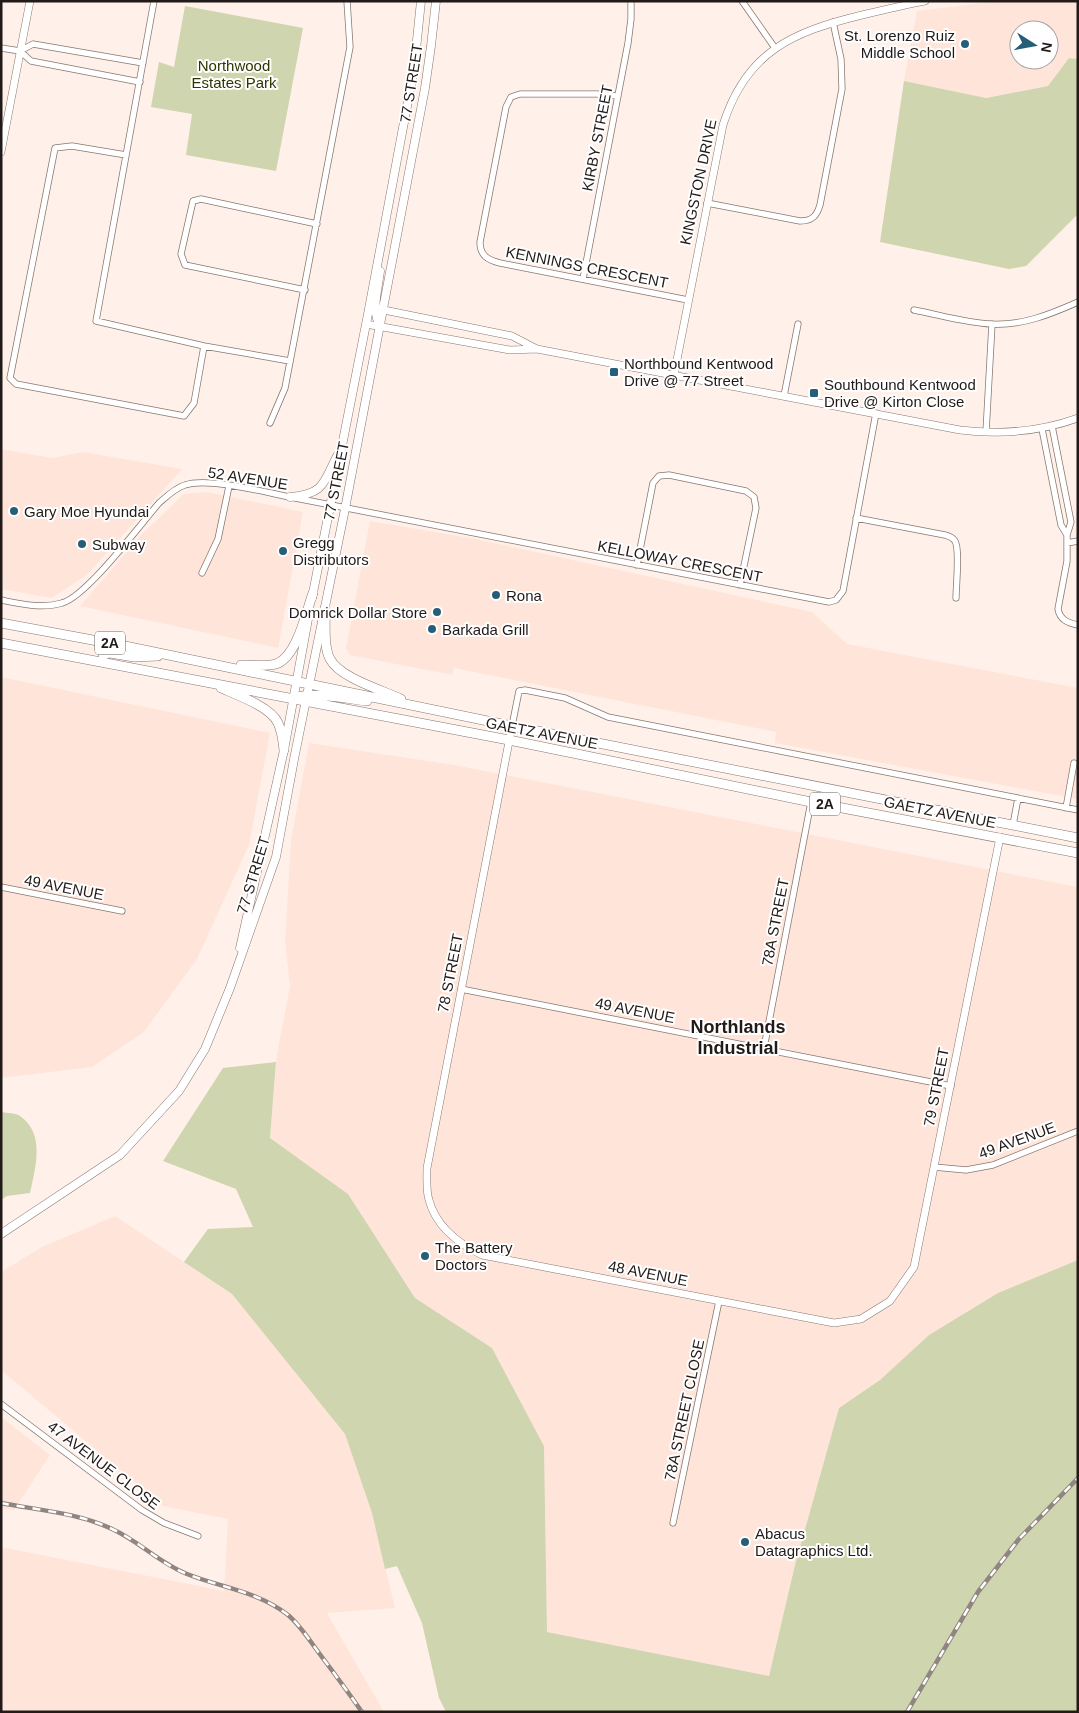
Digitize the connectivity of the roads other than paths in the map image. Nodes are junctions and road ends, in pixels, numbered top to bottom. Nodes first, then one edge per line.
1 (30, 1) edge
2 (154, 1) edge
3 (347, 1) edge
4 (421, 1) edge
5 (436, 1) edge
6 (632, 1) edge
7 (742, 1) edge
8 (926, 1) edge
9 (833, 22) junction
10 (1, 48) edge
11 (775, 48) junction
12 (20, 51) junction
13 (143, 63) junction
14 (140, 82) junction
15 (618, 96) junction
16 (1, 152) edge
17 (126, 155) junction
18 (707, 203) junction
19 (317, 224) junction
20 (582, 279) junction
21 (304, 290) junction
22 (688, 300) junction
23 (1078, 302) edge
24 (376, 309) junction
25 (914, 310) dead end
26 (366, 324) junction
27 (798, 324) dead end
28 (992, 324) junction
29 (380, 326) junction
30 (204, 346) junction
31 (538, 349) junction
32 (290, 361) junction
33 (674, 375) junction
34 (784, 396) junction
35 (876, 413) junction
36 (1078, 418) edge
37 (270, 423) dead end
38 (1052, 426) junction
39 (1042, 429) junction
40 (986, 432) junction
41 (341, 447) junction
42 (229, 486) junction
43 (290, 497) junction
44 (330, 506) junction
45 (345, 509) junction
46 (856, 518) junction
47 (1067, 535) junction
48 (1068, 542) junction
49 (1078, 542) edge
50 (637, 565) junction
51 (202, 574) dead end
52 (740, 586) junction
53 (313, 593) junction
54 (956, 598) dead end
55 (1, 600) edge
56 (325, 608) junction
57 (1, 623) edge
58 (1078, 625) edge
59 (1, 643) edge
60 (169, 655) junction
61 (102, 662) junction
62 (218, 665) junction
63 (296, 680) junction
64 (210, 682) junction
65 (310, 683) junction
66 (293, 699) junction
67 (307, 699) junction
68 (417, 706) junction
69 (512, 726) junction
70 (509, 740) junction
71 (284, 750) junction
72 (1074, 763) dead end
73 (1018, 798) junction
74 (811, 802) junction
75 (1066, 808) junction
76 (1078, 810) edge
77 (1013, 825) junction
78 (1000, 838) junction
79 (1078, 838) edge
80 (1078, 853) edge
81 (1, 887) edge
82 (122, 911) dead end
83 (230, 988) junction
84 (461, 989) junction
85 (764, 1048) junction
86 (951, 1086) junction
87 (1078, 1131) edge
88 (934, 1167) junction
89 (441, 1223) joint
90 (1, 1234) edge
91 (719, 1301) junction
92 (860, 1319) joint
93 (1, 1404) edge
94 (673, 1523) dead end
95 (198, 1536) dead end

1 - 12 street
2 - 13 street
3 - 19 street
4 - 24 main road, 77 STREET
5 - 24 main road, 77 STREET
6 - 15 street, KIRBY STREET
7 - 11 street
8 - 9 street, KINGSTON DRIVE
9 - 11 street, KINGSTON DRIVE
9 - 18 street
10 - 12 street
11 - 18 street, KINGSTON DRIVE
12 - 13 street
12 - 14 street
12 - 16 street
13 - 14 street
14 - 17 street
15 - 20 street, KIRBY STREET
15 - 20 street, KENNINGS CRESCENT
17 - 30 street
17 - 30 street
18 - 22 street, KINGSTON DRIVE
19 - 21 street
19 - 21 street
20 - 22 street, KENNINGS CRESCENT
21 - 32 street
22 - 33 street, KINGSTON DRIVE
23 - 28 street
24 - 26 main road, 77 STREET
24 - 29 main road
24 - 31 street
25 - 28 street
26 - 29 street
26 - 41 main road, 77 STREET
27 - 34 street
28 - 40 street
29 - 31 street
29 - 45 main road, 77 STREET
30 - 32 street
31 - 33 street
32 - 37 street
33 - 34 street
34 - 35 street
35 - 40 street
35 - 46 street, KELLOWAY CRESCENT
36 - 38 street
38 - 39 street
38 - 47 street
39 - 40 street
39 - 47 street
41 - 43 main road
41 - 44 main road, 77 STREET
42 - 43 street, 52 AVENUE
42 - 51 street
42 - 55 street, 52 AVENUE
43 - 44 street, 52 AVENUE
44 - 45 street, KELLOWAY CRESCENT
44 - 53 main road, 77 STREET
45 - 50 street, KELLOWAY CRESCENT
45 - 56 main road, 77 STREET
46 - 52 street, KELLOWAY CRESCENT
46 - 54 street
47 - 48 street
48 - 49 street
48 - 58 street
50 - 52 street, KELLOWAY CRESCENT
50 - 52 street
53 - 62 main road
53 - 63 main road, 77 STREET
56 - 65 main road, 77 STREET
56 - 68 main road
57 - 60 main road, GAETZ AVENUE / 2A
59 - 61 main road, GAETZ AVENUE / 2A
60 - 61 main road
60 - 62 main road, GAETZ AVENUE / 2A
61 - 64 main road, GAETZ AVENUE / 2A
62 - 63 main road, GAETZ AVENUE / 2A
63 - 65 main road, GAETZ AVENUE / 2A
63 - 66 main road, 77 STREET
64 - 66 main road, GAETZ AVENUE / 2A
64 - 71 main road
65 - 67 main road, 77 STREET
65 - 68 main road, GAETZ AVENUE / 2A
66 - 67 main road, GAETZ AVENUE / 2A
66 - 71 main road, 77 STREET
67 - 68 main road
67 - 70 main road, GAETZ AVENUE / 2A
67 - 83 main road, 77 STREET
68 - 69 main road, GAETZ AVENUE / 2A
69 - 70 street, 78 STREET
69 - 73 street, GAETZ AVENUE
69 - 77 main road, GAETZ AVENUE / 2A
70 - 74 main road, GAETZ AVENUE / 2A
70 - 84 street, 78 STREET
71 - 83 main road, 77 STREET
72 - 75 street
73 - 75 street, GAETZ AVENUE
73 - 77 street
74 - 78 main road, GAETZ AVENUE / 2A
74 - 85 street, 78A STREET
75 - 76 street, GAETZ AVENUE
77 - 79 main road, GAETZ AVENUE / 2A
78 - 80 main road, GAETZ AVENUE / 2A
78 - 86 street, 79 STREET
81 - 82 street, 49 AVENUE
83 - 90 main road, 77 STREET
84 - 85 street, 49 AVENUE
84 - 89 street, 78 STREET
85 - 86 street, 49 AVENUE
86 - 88 street, 79 STREET
87 - 88 street, 49 AVENUE
88 - 92 street, 79 STREET
89 - 91 street, 48 AVENUE
91 - 92 street, 48 AVENUE
91 - 94 street, 78A STREET CLOSE
93 - 95 street, 47 AVENUE CLOSE

